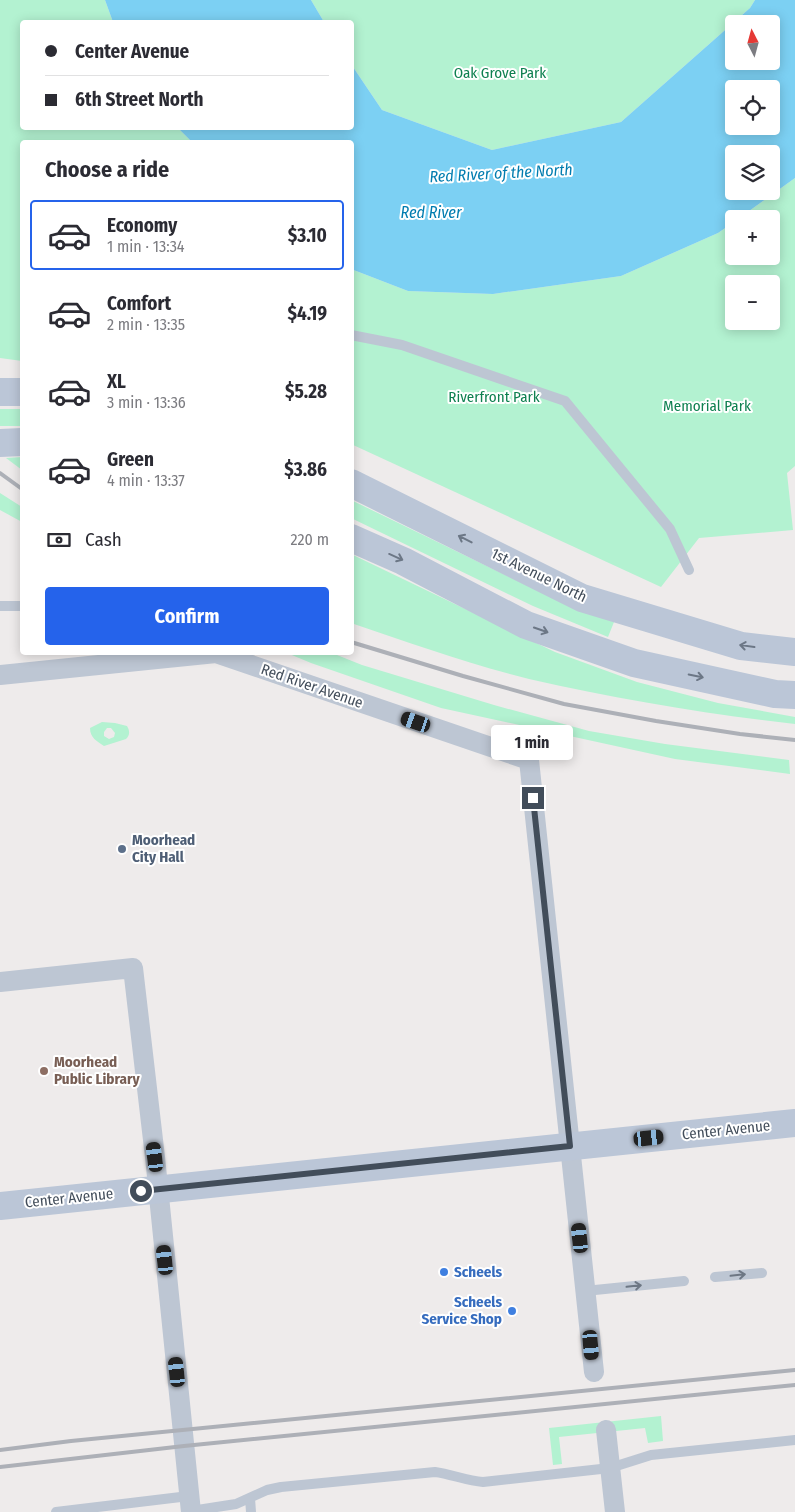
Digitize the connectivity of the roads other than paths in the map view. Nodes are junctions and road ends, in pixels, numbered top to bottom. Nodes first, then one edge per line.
1 (354, 336) edge
2 (0, 392) edge
3 (20, 392) edge
4 (20, 442) edge
5 (0, 444) edge
6 (354, 484) edge
7 (354, 539) edge
8 (689, 570) dead end
9 (0, 606) edge
10 (20, 606) edge
11 (795, 652) edge
12 (179, 655) edge
13 (222, 655) edge
14 (160, 656) edge
15 (0, 675) edge
16 (795, 695) edge
17 (0, 982) edge
18 (795, 1123) edge
19 (570, 1146) junction
20 (158, 1189) junction
21 (0, 1206) edge
22 (762, 1273) dead end
23 (715, 1277) dead end
24 (684, 1280) dead end
25 (585, 1291) junction
26 (594, 1372) dead end
27 (606, 1430) dead end
28 (795, 1440) edge
29 (610, 1468) junction
30 (250, 1498) junction
31 (190, 1506) edge
32 (56, 1512) edge
33 (251, 1512) edge
34 (615, 1512) edge

1 - 8 lane
2 - 3 main road
4 - 5 main road
11 -> 6 main road, 1st Avenue North
7 -> 16 main road
9 - 10 lane
12 - 14 street, Red River Avenue
13 - 19 street, Red River Avenue
14 - 15 street, Red River Avenue
17 - 20 street
18 - 19 main road, Center Avenue
19 - 20 main road, Center Avenue
19 - 25 street
20 - 21 main road, Center Avenue
20 - 31 street
23 -> 22 lane
25 -> 24 lane
25 - 26 street
27 - 29 street
28 - 29 lane
29 - 30 lane
29 - 34 street
30 - 31 lane
30 - 33 lane
31 - 32 lane

